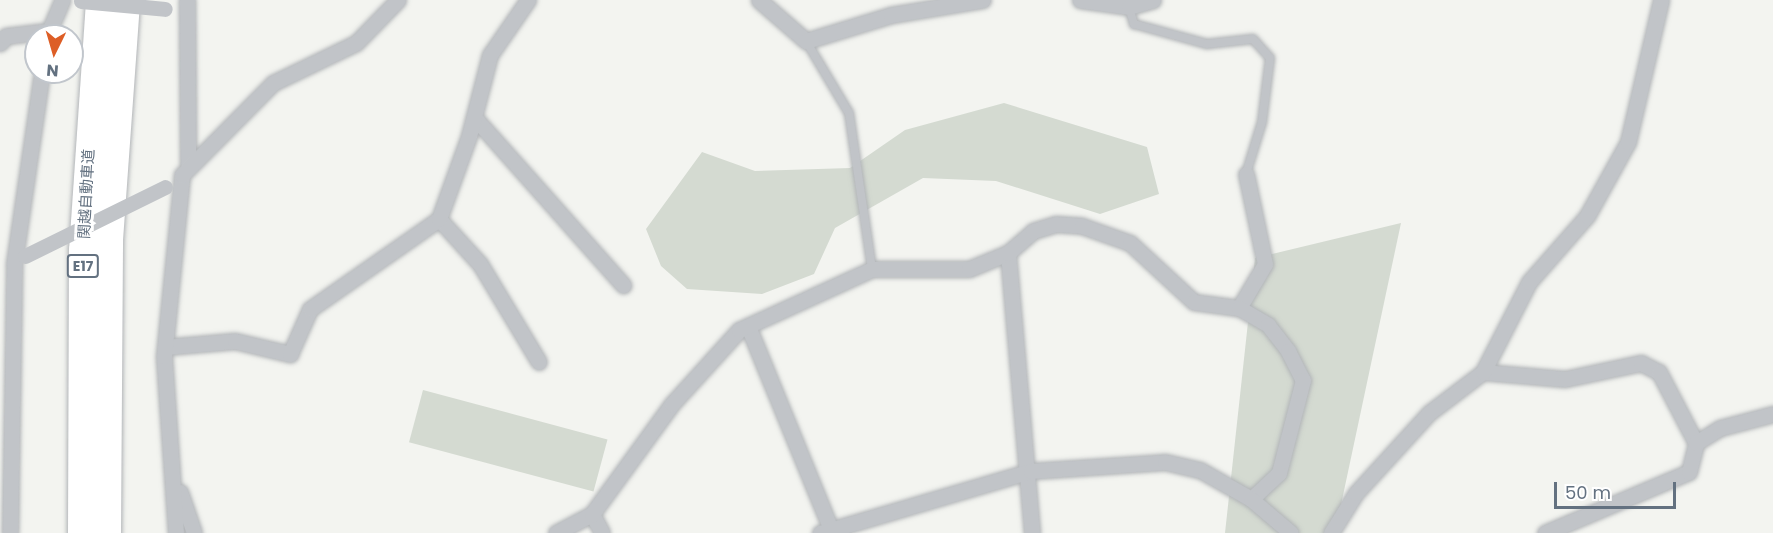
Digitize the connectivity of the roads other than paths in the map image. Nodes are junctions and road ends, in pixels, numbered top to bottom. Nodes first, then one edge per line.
1 (62, 0) edge
2 (75, 0) edge
3 (100, 0) edge
4 (126, 0) edge
5 (398, 0) edge
6 (528, 0) edge
7 (759, 0) edge
8 (983, 0) edge
9 (1080, 0) edge
10 (1153, 0) edge
11 (1661, 0) edge
12 (81, 1) edge
13 (187, 6) edge
14 (1129, 7) junction
15 (51, 24) edge
16 (24, 35) edge
17 (806, 41) junction
18 (0, 43) edge
19 (40, 84) edge
20 (474, 117) junction
21 (185, 169) junction
22 (1246, 174) joint
23 (439, 219) junction
24 (1008, 253) junction
25 (13, 264) edge
26 (872, 269) junction
27 (623, 285) dead end
28 (1239, 308) junction
29 (748, 326) junction
30 (165, 347) junction
31 (539, 362) dead end
32 (1483, 372) junction
33 (1773, 414) edge
34 (1696, 443) junction
35 (173, 466) junction
36 (1031, 471) junction
37 (1251, 499) junction
38 (592, 514) junction
39 (826, 531) edge
40 (10, 533) edge
41 (82, 533) edge
42 (107, 533) edge
43 (176, 533) edge
44 (194, 533) edge
45 (556, 533) edge
46 (602, 533) edge
47 (1032, 533) edge
48 (1291, 533) edge
49 (1331, 533) edge
50 (1545, 533) edge

1 - 15 street
2 - 12 street
3 - 41 highway, 関越自動車道 / E17
4 - 42 highway, 関越自動車道 / E17
5 - 21 street
6 - 20 street
7 - 17 street
8 - 17 street
9 - 14 street
10 - 14 street
11 - 32 street
12 - 13 street, bridge
13 - 21 street
14 - 22 lane
16 - 18 street
17 - 26 lane
19 - 25 street
20 - 23 street
20 - 27 street
21 - 25 street, bridge
21 - 30 street
22 - 28 street
23 - 30 street
23 - 31 street
24 - 26 street
24 - 28 street
24 - 36 street
25 - 40 street
26 - 29 street
28 - 37 street
29 - 38 street
29 - 39 street
30 - 35 street
32 - 34 street
32 - 49 street
33 - 34 street
34 - 50 street
35 - 43 street
35 - 44 street
36 - 37 street
36 - 39 street
36 - 47 street
37 - 48 street
38 - 45 street
38 - 46 street

